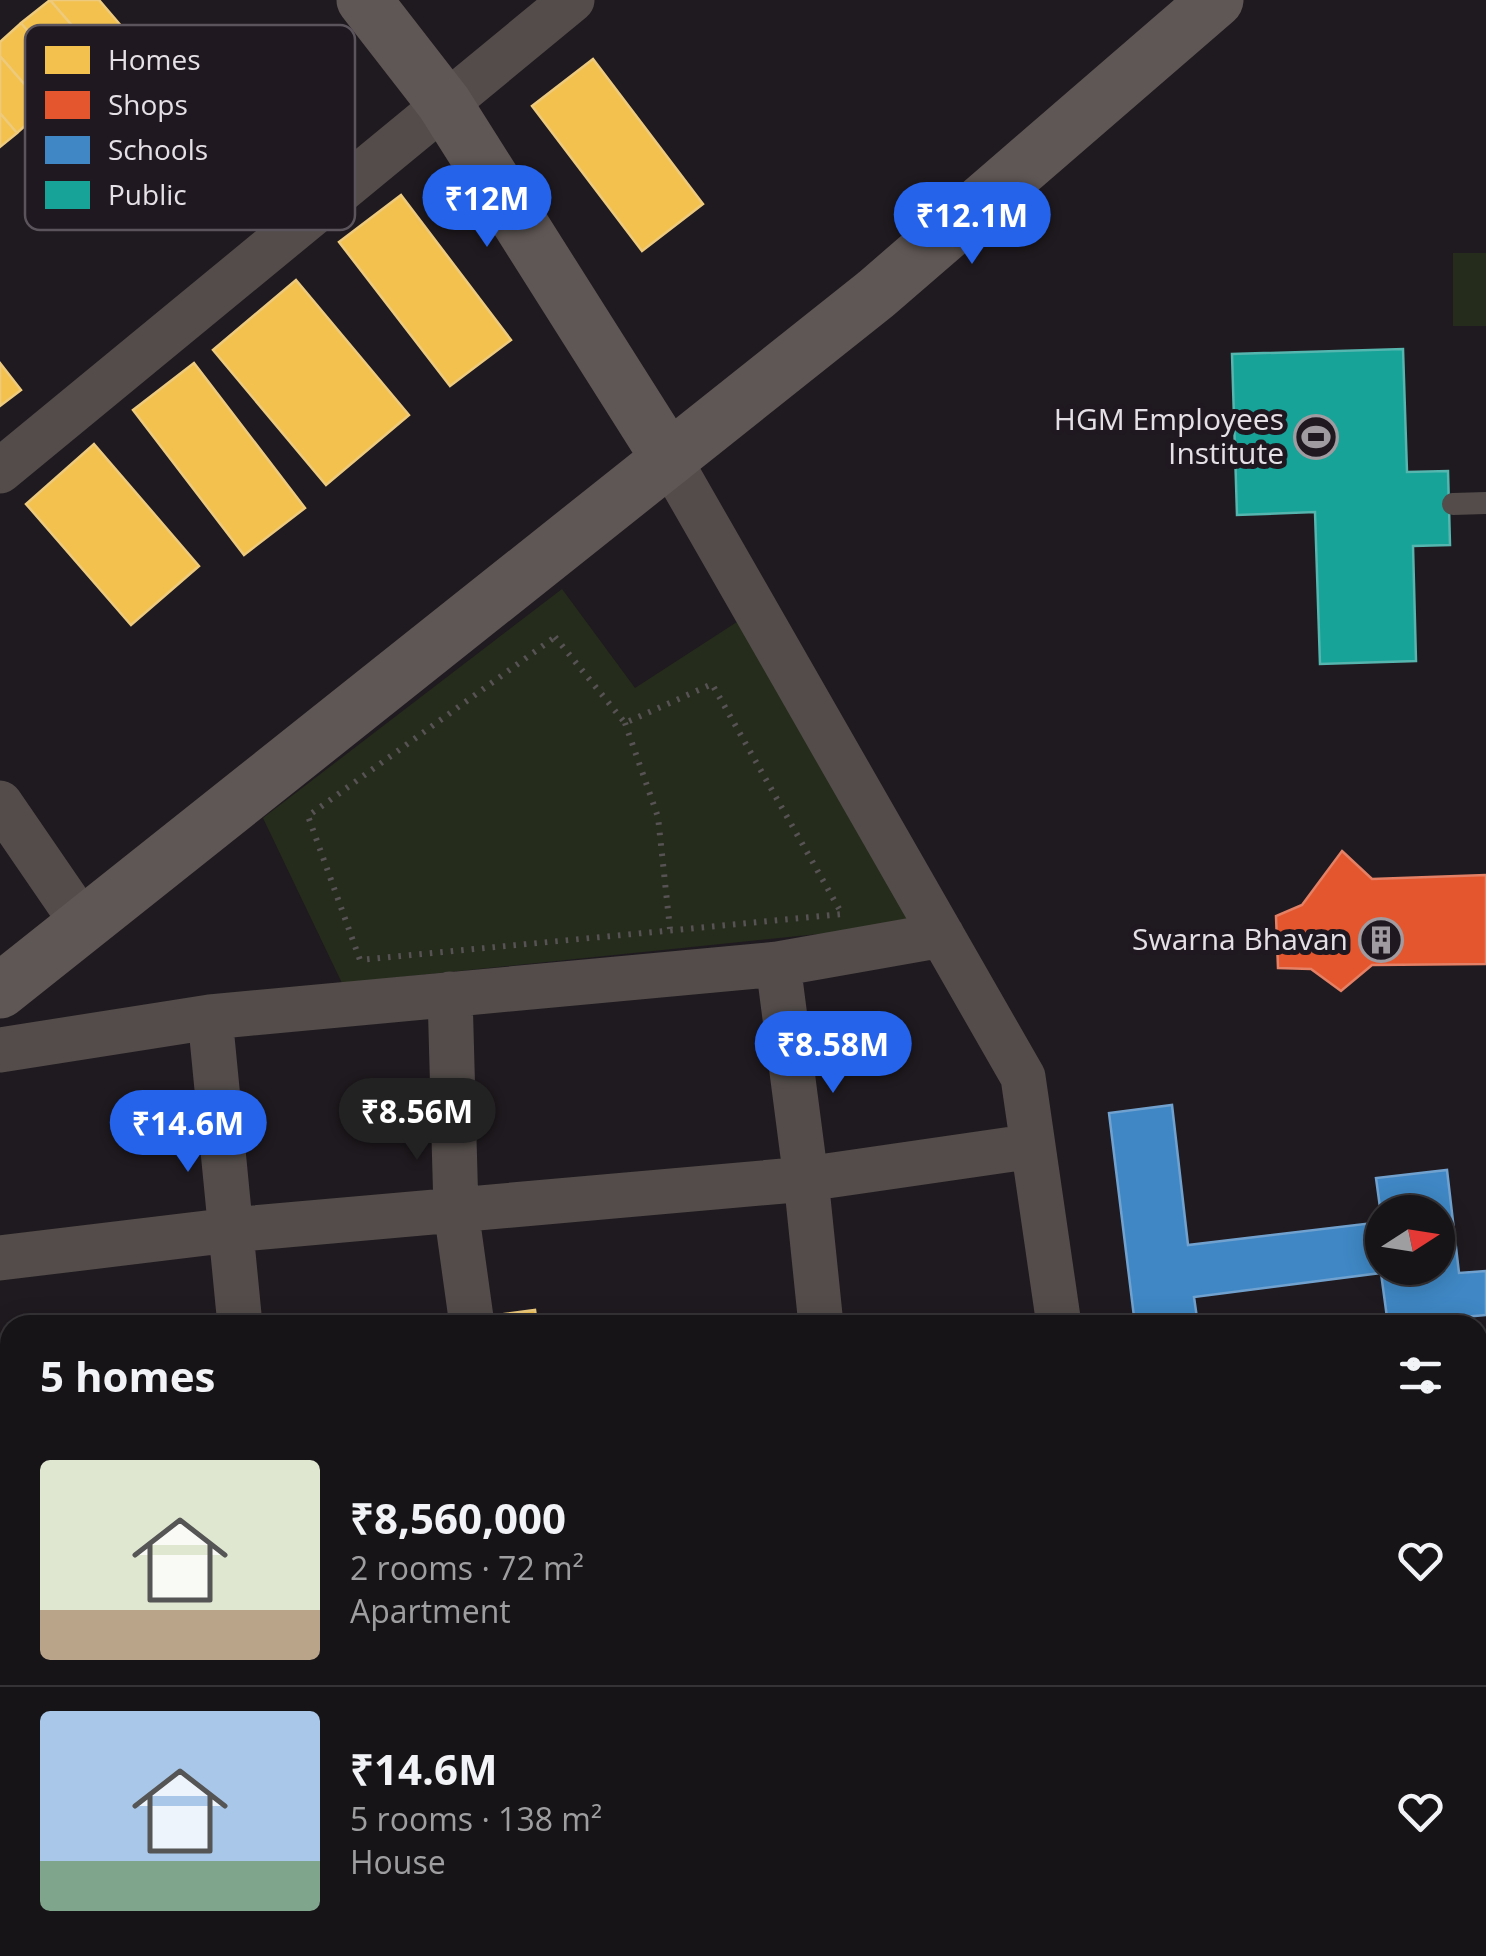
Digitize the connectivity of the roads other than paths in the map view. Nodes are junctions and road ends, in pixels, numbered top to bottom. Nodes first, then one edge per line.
1 (364, 0) edge
2 (572, 0) edge
3 (1194, 6) edge
4 (444, 103) junction
5 (355, 177) edge
6 (291, 230) edge
7 (669, 459) junction
8 (0, 471) edge
9 (1486, 503) edge
10 (1454, 504) dead end
11 (0, 803) edge
12 (85, 927) junction
13 (942, 935) junction
14 (778, 964) junction
15 (0, 991) edge
16 (450, 994) junction
17 (210, 1017) junction
18 (0, 1050) edge
19 (1033, 1146) junction
20 (806, 1179) junction
21 (456, 1210) junction
22 (231, 1230) junction
23 (0, 1258) edge
24 (239, 1315) edge
25 (471, 1315) edge
26 (819, 1315) edge
27 (1058, 1315) edge

1 - 4 street
2 - 4 street
3 - 7 street
4 - 5 street
4 - 7 street
6 - 8 street
7 - 12 street
7 - 13 street
9 - 10 lane
11 - 12 street
12 - 15 street
13 - 14 street
13 - 19 street
14 - 16 street
14 - 20 street
16 - 17 street
16 - 21 street
17 - 18 street
17 - 22 street
19 - 20 street
19 - 27 street
20 - 21 street
20 - 26 street
21 - 22 street
21 - 25 street
22 - 23 street
22 - 24 street

